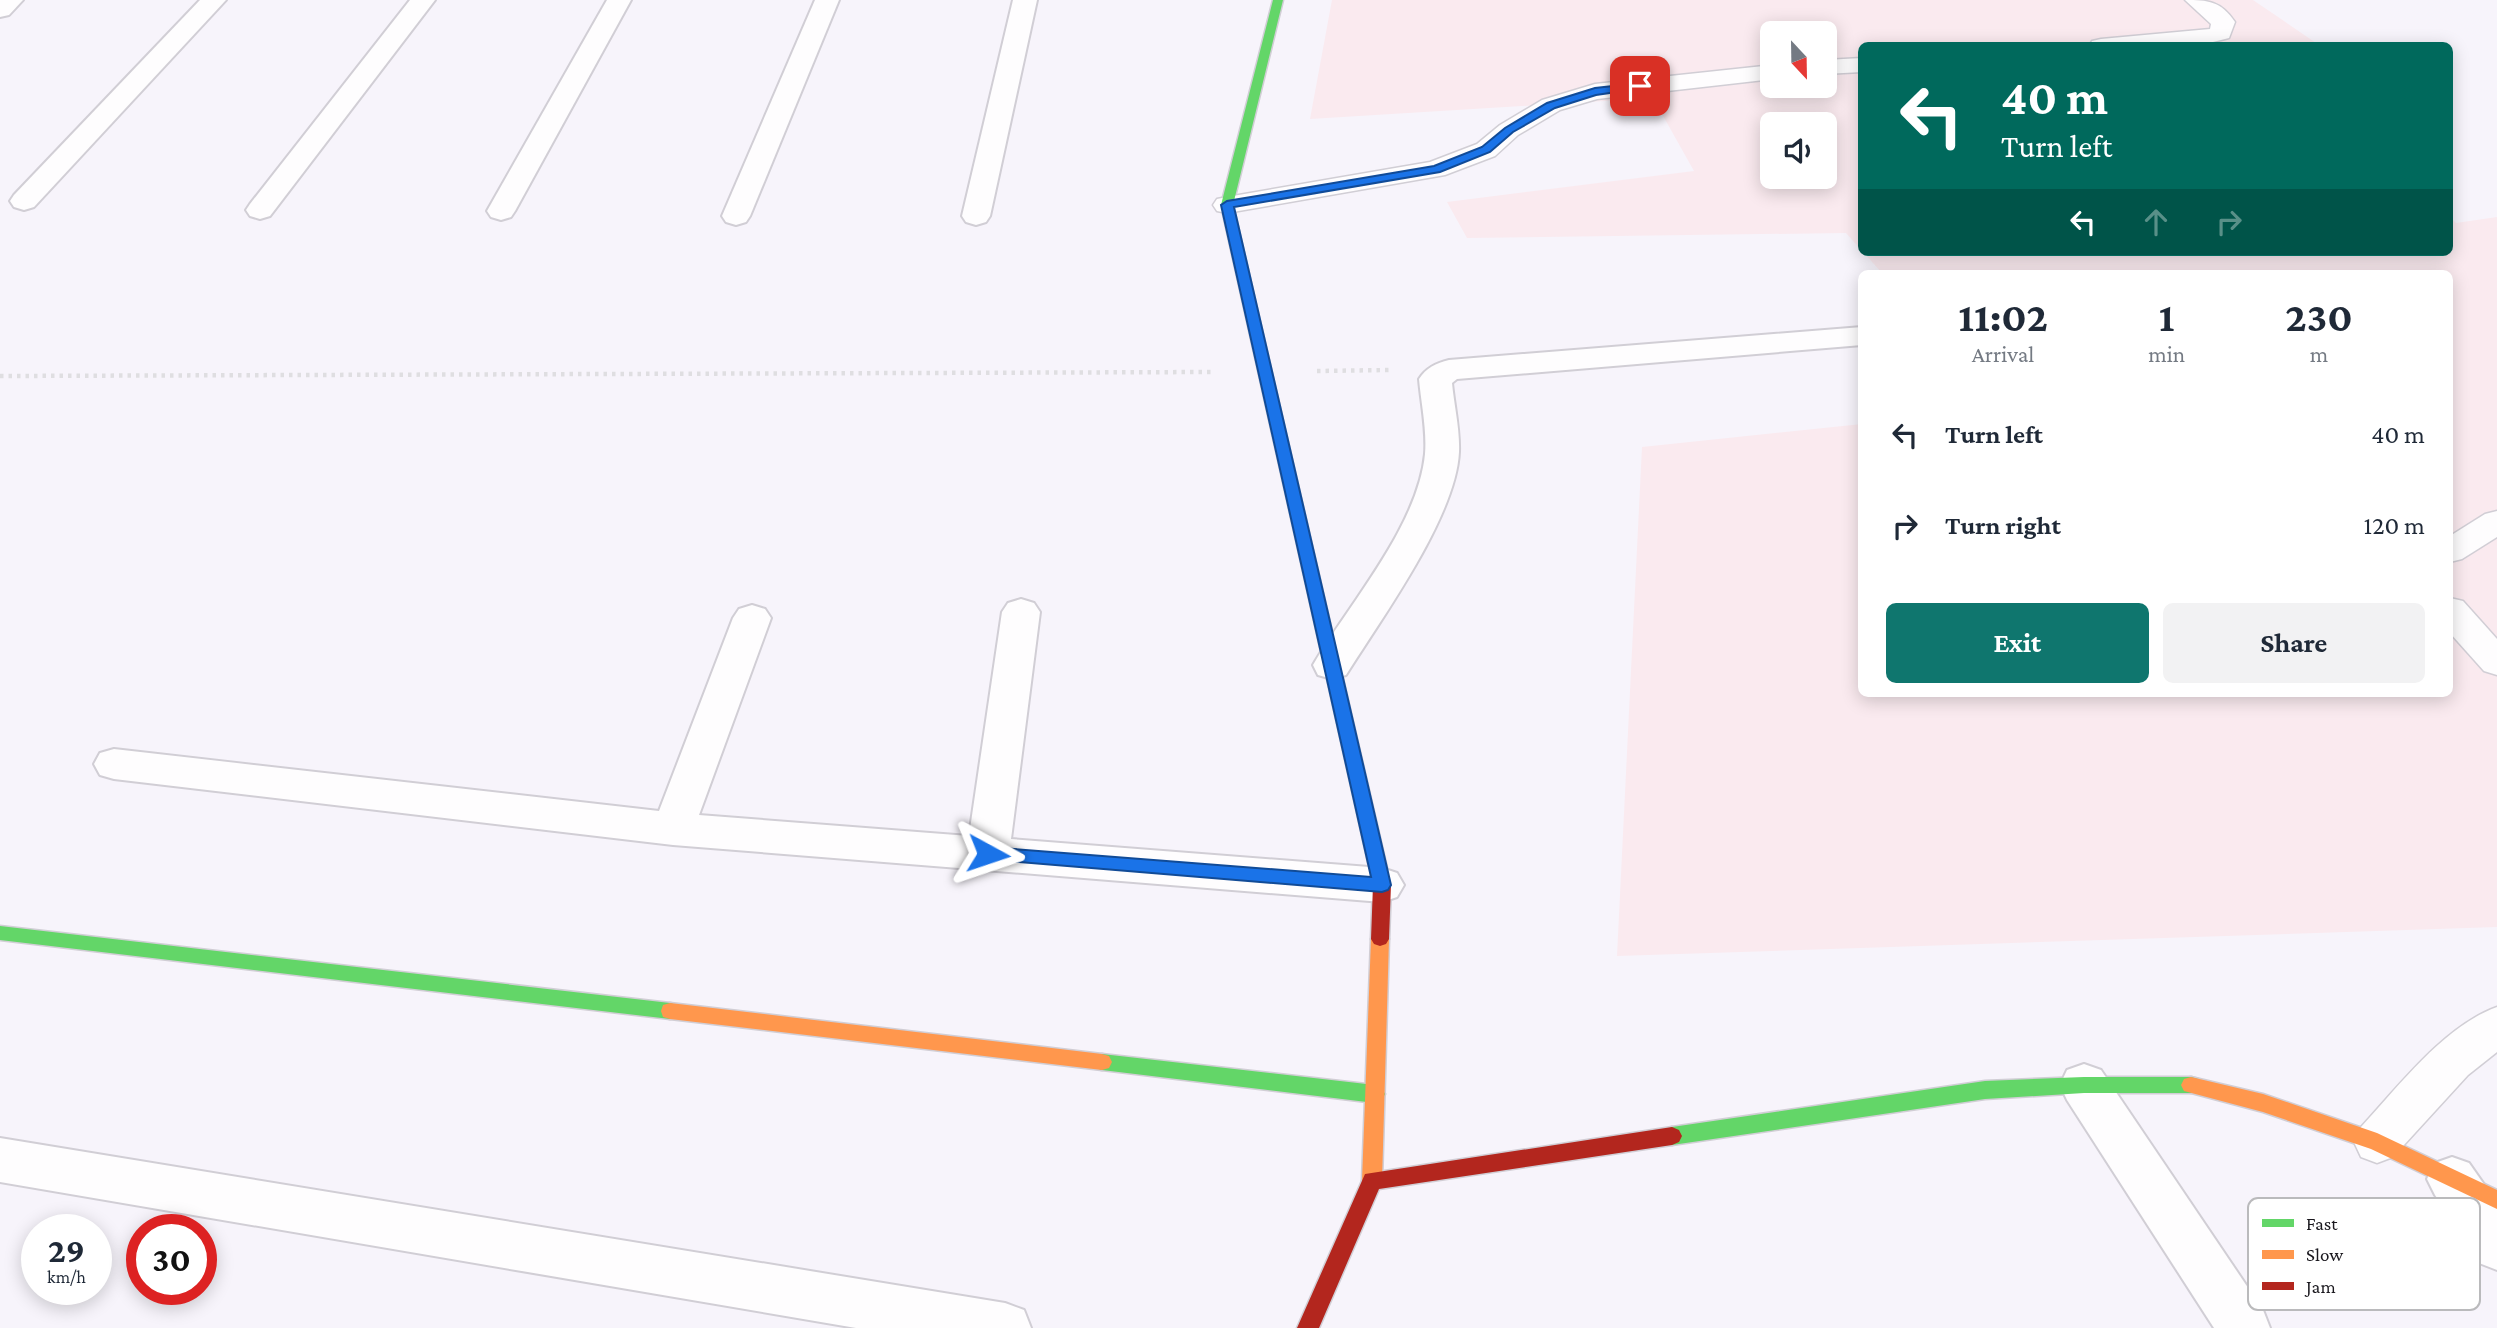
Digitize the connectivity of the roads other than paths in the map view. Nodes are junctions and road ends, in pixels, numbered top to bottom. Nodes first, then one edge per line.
1 (11, 0) edge
2 (214, 0) edge
3 (423, 0) edge
4 (620, 0) edge
5 (827, 0) edge
6 (1025, 0) edge
7 (1278, 0) edge
8 (2197, 0) edge
9 (0, 10) edge
10 (2145, 42) edge
11 (1858, 65) edge
12 (1838, 67) edge
13 (1760, 73) edge
14 (24, 201) dead end
15 (1227, 205) junction
16 (260, 210) dead end
17 (502, 211) dead end
18 (736, 216) dead end
19 (976, 216) dead end
20 (1858, 336) edge
21 (2497, 522) edge
22 (2453, 549) edge
23 (1021, 612) dead end
24 (2453, 613) edge
25 (752, 618) dead end
26 (2497, 662) edge
27 (1332, 665) junction
28 (114, 764) dead end
29 (673, 829) junction
30 (988, 854) junction
31 (1382, 885) junction
32 (0, 933) edge
33 (2497, 1026) edge
34 (2084, 1085) junction
35 (1375, 1094) junction
36 (2377, 1142) junction
37 (0, 1160) edge
38 (2452, 1179) junction
39 (1372, 1181) junction
40 (2465, 1198) edge
41 (2497, 1200) edge
42 (2480, 1221) edge
43 (2497, 1246) edge
44 (1004, 1328) edge
45 (1308, 1328) edge
46 (2244, 1328) edge

1 - 9 street
2 - 14 street
3 - 16 street
4 - 17 street
5 - 18 street
6 - 19 street
7 - 15 street
8 - 10 lane
11 - 12 lane
13 - 15 lane
15 - 27 street
20 - 27 street
21 - 22 lane
23 - 30 street
24 - 26 lane
25 - 29 street
27 - 31 street
28 - 29 street
29 - 30 street
30 - 31 street
31 - 35 street
32 - 35 street
33 - 36 lane
34 - 36 street
34 - 39 street
34 - 46 street
35 - 39 street
36 - 38 street
37 - 44 street
38 - 40 street
38 - 41 street
39 - 45 street
42 - 43 street

